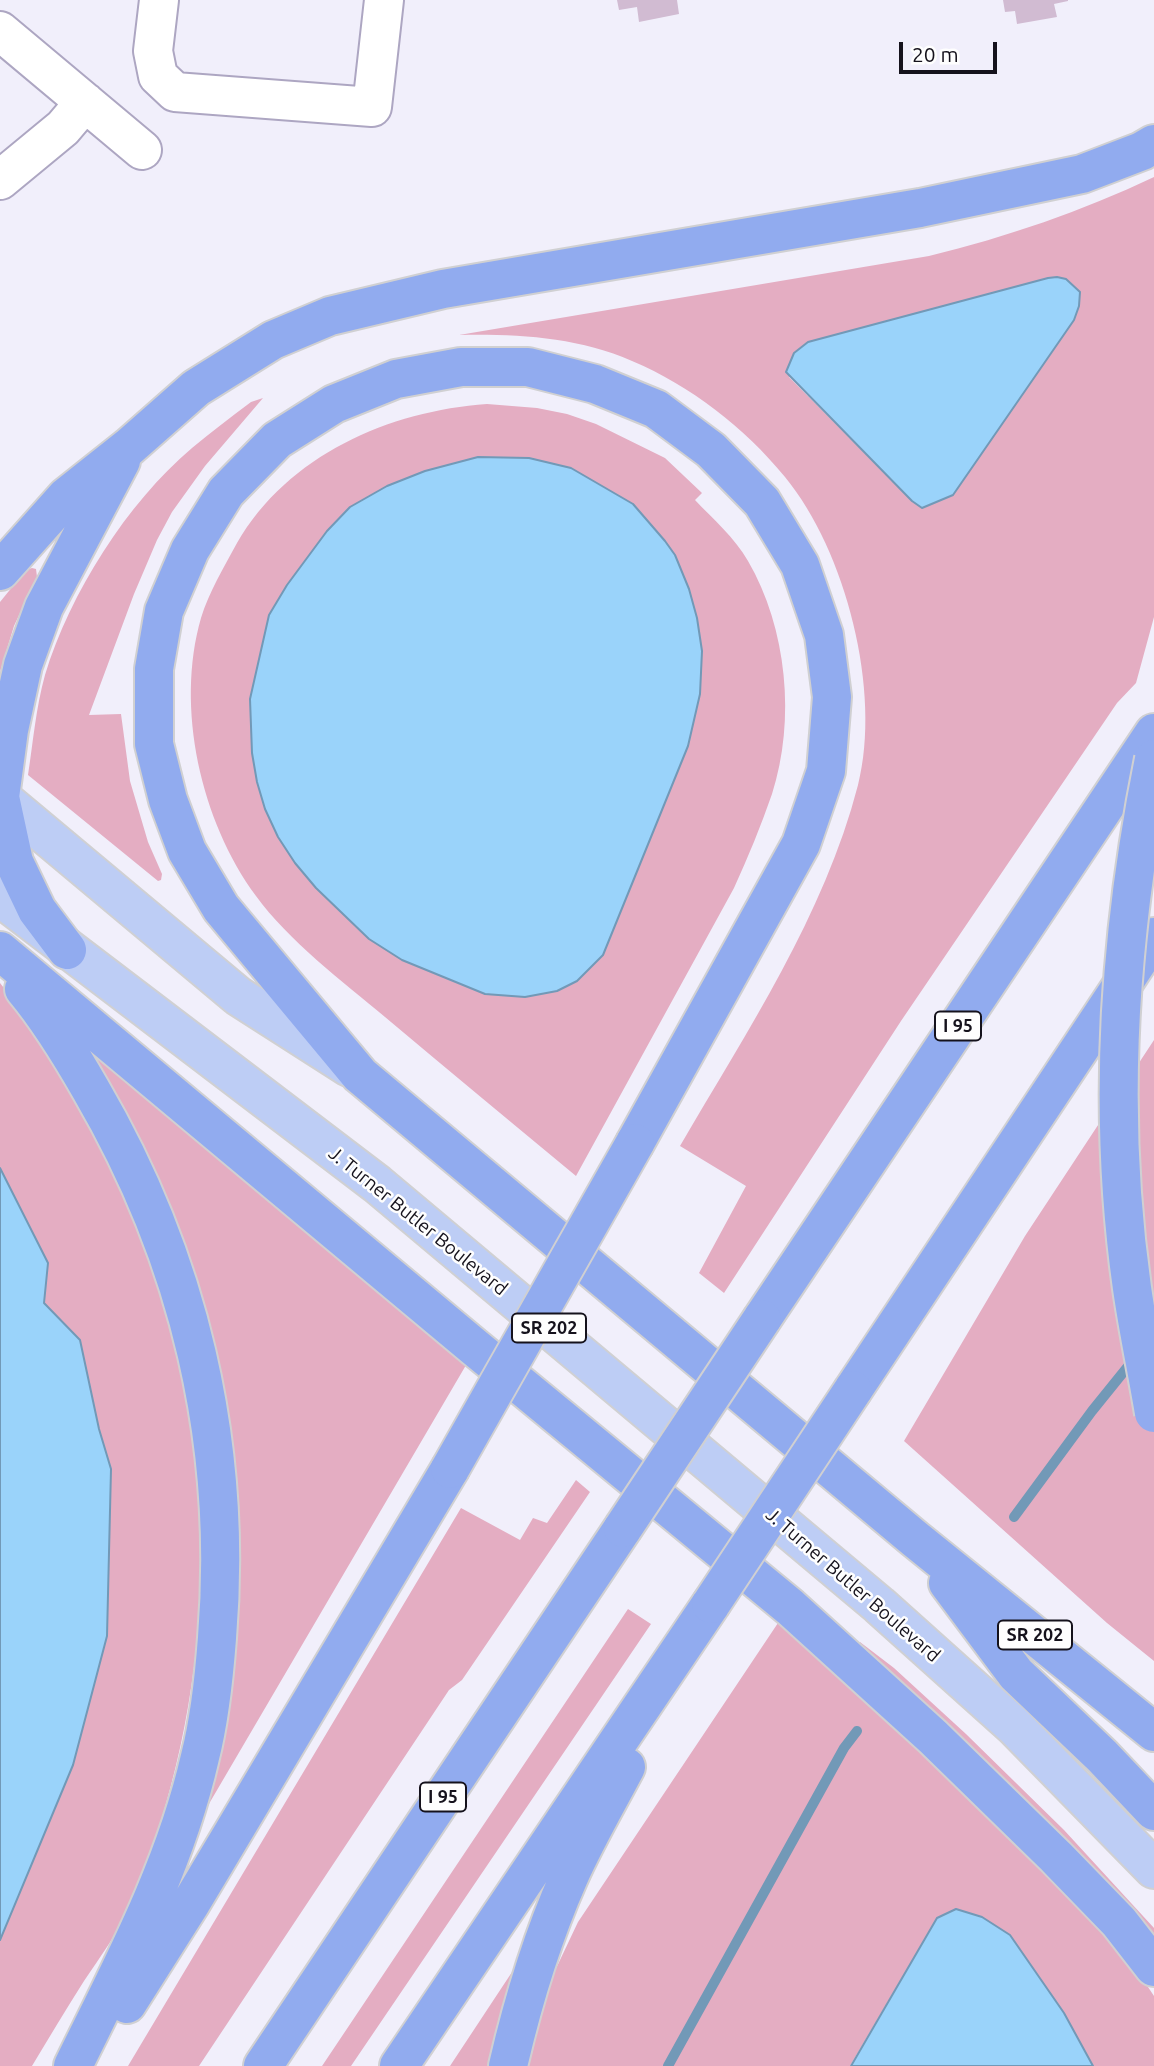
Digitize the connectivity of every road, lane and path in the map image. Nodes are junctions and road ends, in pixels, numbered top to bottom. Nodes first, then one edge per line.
1 (159, 0) edge
2 (384, 0) edge
3 (6, 47) edge
4 (85, 102) junction
5 (1154, 144) edge
6 (142, 150) dead end
7 (0, 180) edge
8 (129, 447) junction
9 (0, 571) edge
10 (1154, 733) edge
11 (1154, 759) edge
12 (0, 797) edge
13 (0, 897) edge
14 (1154, 937) edge
15 (67, 950) junction
16 (0, 951) edge
17 (0, 961) edge
18 (359, 1074) junction
19 (1154, 1413) edge
20 (915, 1539) junction
21 (711, 1604) junction
22 (1154, 1732) edge
23 (1154, 1811) edge
24 (1154, 1869) edge
25 (1154, 1967) edge
26 (73, 2066) edge
27 (88, 2066) edge
28 (263, 2066) edge
29 (399, 2066) edge
30 (508, 2066) edge

1 - 2 lane
3 - 4 lane
4 - 6 lane
4 - 7 lane
5 - 8 highway
8 - 9 highway
8 - 12 highway
10 - 28 highway, I 95, bridge
11 - 19 highway, bridge
12 - 15 highway
12 - 18 main road, SR 202
13 - 15 main road, J. Turner Butler Boulevard / SR 202
14 - 21 highway, bridge
15 - 24 main road, J. Turner Butler Boulevard / SR 202
16 - 25 highway
17 - 26 highway
18 - 20 highway, SR 202
18 - 27 highway, bridge
20 - 22 highway, SR 202
20 - 23 highway
21 - 29 highway
21 - 30 highway

